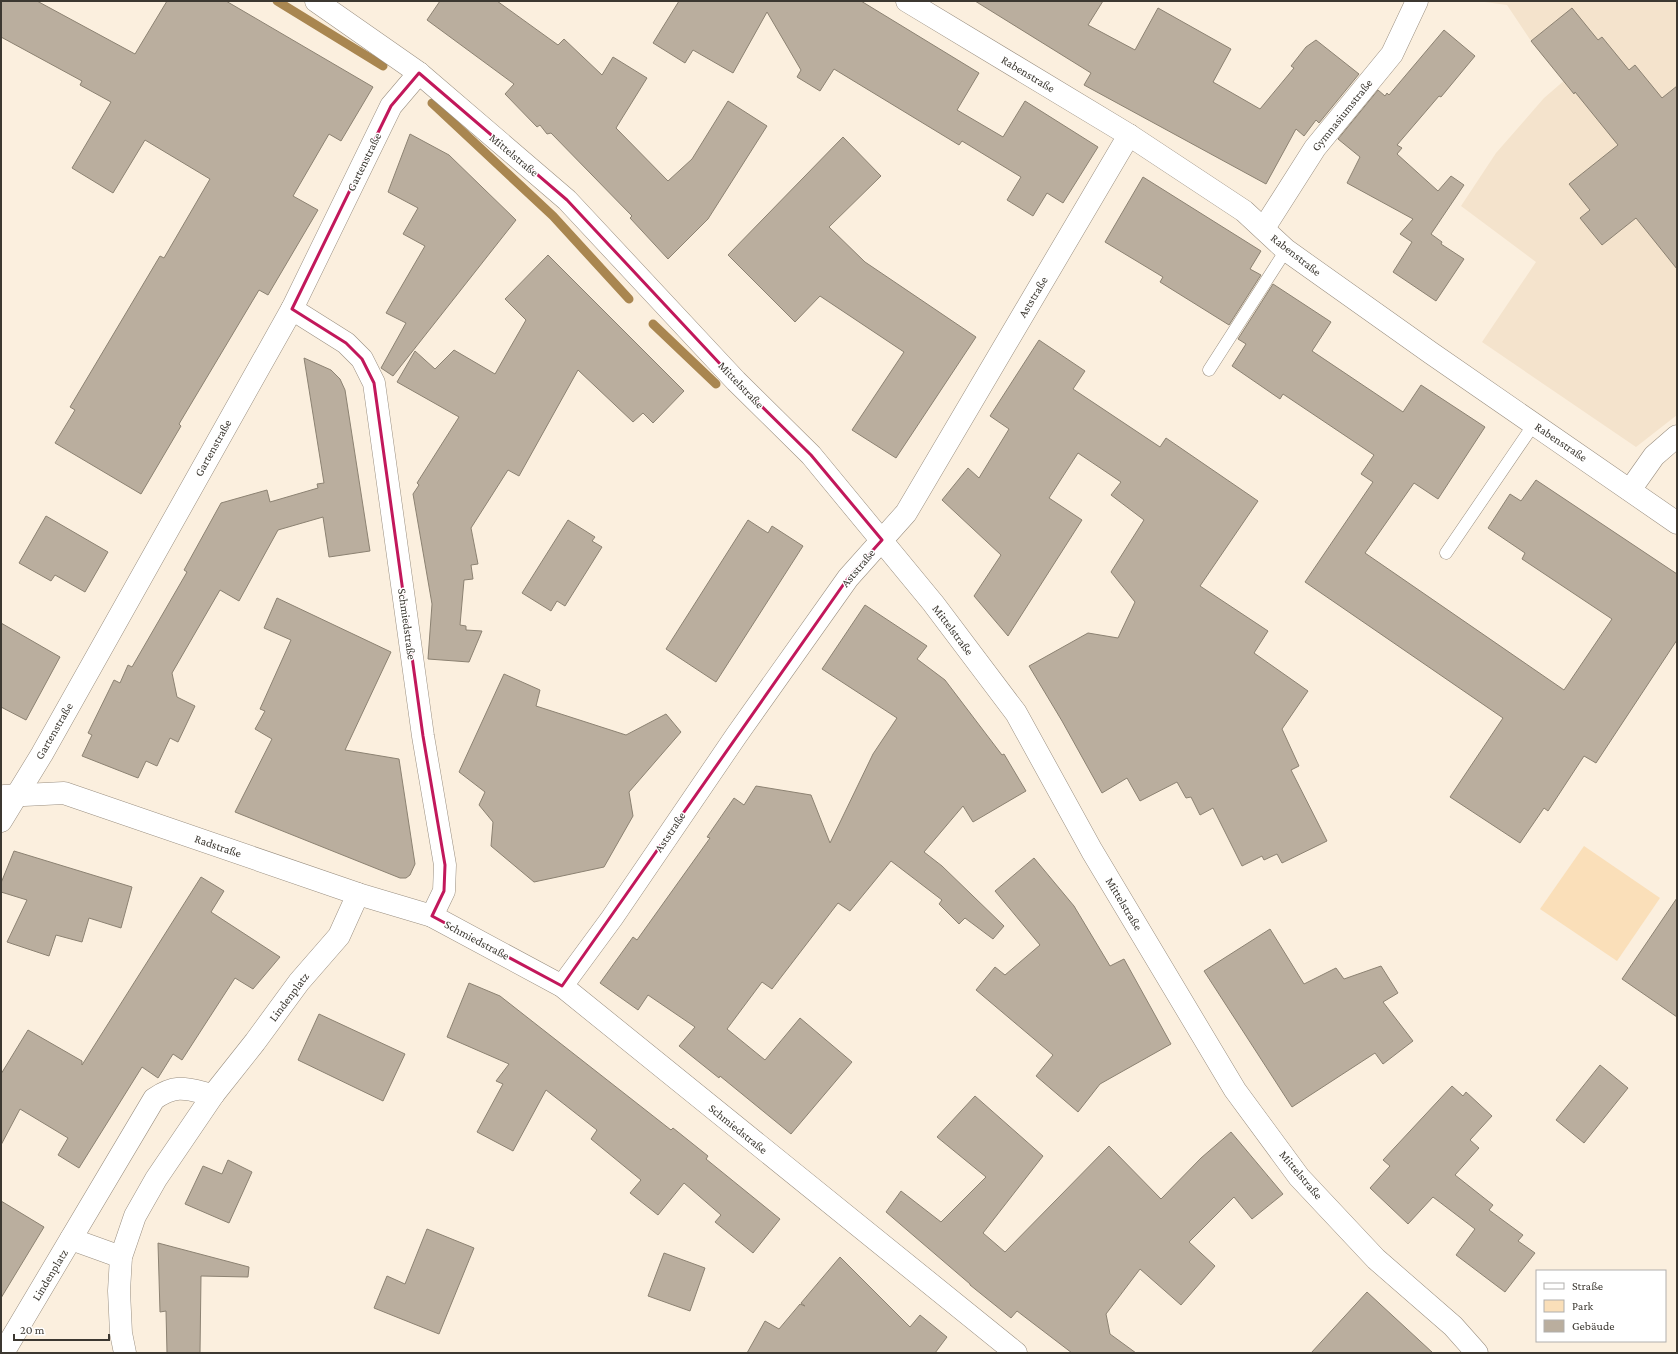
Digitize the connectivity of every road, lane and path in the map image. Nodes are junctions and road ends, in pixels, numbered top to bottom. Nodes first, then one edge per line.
1 (316, 1) edge
2 (907, 1) edge
3 (1417, 1) edge
4 (419, 73) junction
5 (1129, 135) junction
6 (1264, 228) junction
7 (1286, 250) junction
8 (292, 309) junction
9 (1209, 370) dead end
10 (1534, 424) junction
11 (1677, 436) edge
12 (1630, 490) junction
13 (1677, 523) edge
14 (882, 540) junction
15 (1446, 553) dead end
16 (8, 795) edge
17 (1, 821) edge
18 (358, 894) junction
19 (432, 916) junction
20 (562, 986) junction
21 (213, 1095) junction
22 (71, 1239) junction
23 (121, 1257) junction
24 (3, 1353) edge
25 (126, 1353) edge
26 (1016, 1353) edge
27 (1477, 1353) edge

1 - 4 street, Mittelstraße
2 - 5 street, Rabenstraße
3 - 6 street, Gymnasiumstraße
4 - 8 street, Gartenstraße
4 - 14 street, Mittelstraße
5 - 6 street, Rabenstraße
5 - 14 street, Aststraße
6 - 7 street, Rabenstraße
7 - 9 lane
7 - 10 street, Rabenstraße
8 - 16 street, Gartenstraße
8 - 19 street, Schmiedstraße
10 - 12 street, Rabenstraße
10 - 15 lane
11 - 12 street
12 - 13 street, Rabenstraße
14 - 20 street, Aststraße
14 - 27 street, Mittelstraße
16 - 17 street, Gartenstraße
16 - 18 street, Radstraße
18 - 19 street, Radstraße
18 - 21 street, Lindenplatz
19 - 20 street, Schmiedstraße
20 - 26 street, Schmiedstraße
21 - 22 street, Lindenplatz
21 - 23 street, Lindenplatz
22 - 23 street, Lindenplatz
22 - 24 street, Lindenplatz
23 - 25 street, Lindenplatz

